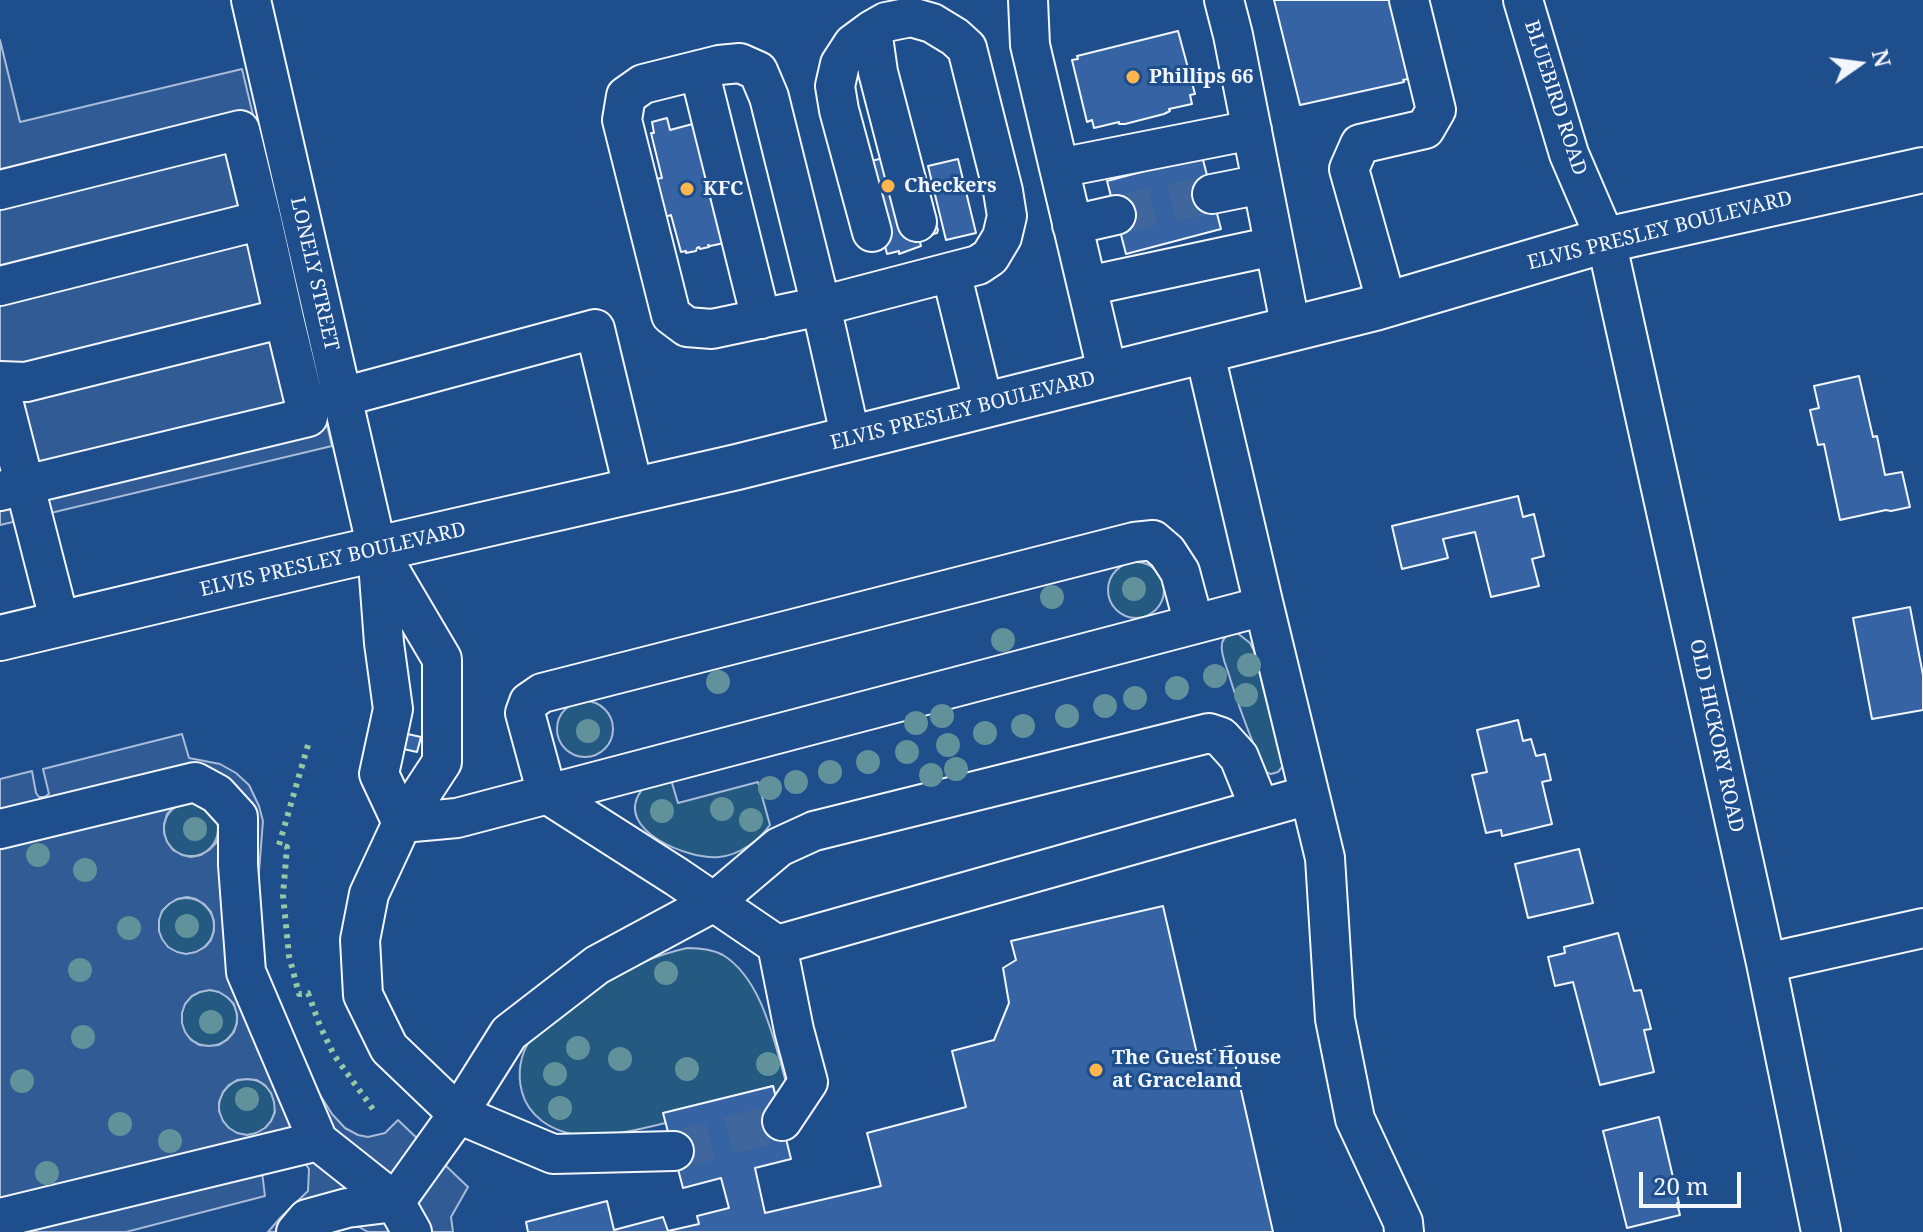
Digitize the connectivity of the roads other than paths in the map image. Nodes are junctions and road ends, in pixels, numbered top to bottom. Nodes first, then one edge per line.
1 (251, 0) edge
2 (1028, 0) edge
3 (1224, 0) edge
4 (1409, 0) edge
5 (1523, 0) edge
6 (872, 30) junction
7 (699, 70) junction
8 (277, 112) junction
9 (240, 130) junction
10 (1252, 130) junction
11 (1059, 168) junction
12 (1923, 170) edge
13 (1262, 184) junction
14 (0, 190) edge
15 (1212, 194) tunnel mouth
16 (1116, 215) tunnel mouth
17 (262, 220) junction
18 (1072, 225) junction
19 (1606, 240) junction
20 (1274, 246) junction
21 (942, 274) junction
22 (0, 286) edge
23 (1087, 286) junction
24 (887, 288) junction
25 (1387, 304) junction
26 (821, 306) junction
27 (284, 318) junction
28 (761, 319) junction
29 (1291, 329) junction
30 (1204, 350) junction
31 (1108, 375) junction
32 (0, 381) edge
33 (0, 389) edge
34 (342, 397) junction
35 (984, 406) junction
36 (851, 439) junction
37 (12, 489) edge
38 (634, 491) junction
39 (377, 549) junction
40 (1264, 606) junction
41 (60, 623) junction
42 (1194, 624) junction
43 (0, 638) edge
44 (547, 794) junction
45 (1309, 795) junction
46 (1260, 809) junction
47 (402, 823) junction
48 (0, 829) edge
49 (714, 902) junction
50 (1923, 928) edge
51 (777, 945) junction
52 (1766, 963) junction
53 (458, 1114) junction
54 (782, 1121) tunnel mouth
55 (318, 1141) junction
56 (674, 1151) tunnel mouth
57 (403, 1217) edge
58 (0, 1218) edge
59 (296, 1232) edge
60 (1404, 1232) edge
61 (1821, 1232) edge

1 - 8 street, LONELY STREET
2 - 11 street
3 - 10 street
4 - 25 street
5 - 19 street, BLUEBIRD ROAD
6 - 21 street
6 - 21 street
6 - 24 street
7 - 26 street
7 - 28 street
7 - 28 street
8 - 9 street
8 - 34 street, LONELY STREET
9 - 14 street
9 - 17 street
10 - 11 street
10 - 13 street
11 - 18 street
12 - 19 main road, ELVIS PRESLEY BOULEVARD
13 - 15 street
13 - 20 street
16 - 18 street
17 - 22 street
17 - 27 street
18 - 23 street
19 - 25 main road, ELVIS PRESLEY BOULEVARD
19 - 52 street, OLD HICKORY ROAD
20 - 23 street
20 - 29 street
21 - 24 street
21 - 35 street
23 - 31 street
24 - 26 street
25 - 29 main road, ELVIS PRESLEY BOULEVARD
26 - 28 street
26 - 36 street
27 - 32 street
27 - 37 street
29 - 30 main road, ELVIS PRESLEY BOULEVARD
30 - 31 main road, ELVIS PRESLEY BOULEVARD
30 - 40 street
31 - 35 main road, ELVIS PRESLEY BOULEVARD
33 - 37 street
34 - 38 street
34 - 39 street, LONELY STREET
35 - 36 main road, ELVIS PRESLEY BOULEVARD
36 - 38 main road, ELVIS PRESLEY BOULEVARD
37 - 41 street
38 - 39 main road, ELVIS PRESLEY BOULEVARD
39 - 41 main road, ELVIS PRESLEY BOULEVARD
39 - 47 street
39 - 47 street
40 - 42 street
40 - 45 street
41 - 43 main road, ELVIS PRESLEY BOULEVARD
42 - 44 street
42 - 44 street
44 - 47 street
44 - 49 street
45 - 46 street
45 - 60 street
46 - 49 street
46 - 51 street
47 - 53 street
48 - 55 street
49 - 51 street
49 - 53 street
50 - 52 street
51 - 54 street
52 - 61 street, OLD HICKORY ROAD
53 - 56 street
53 - 57 street
55 - 57 street
55 - 58 street
57 - 59 street

